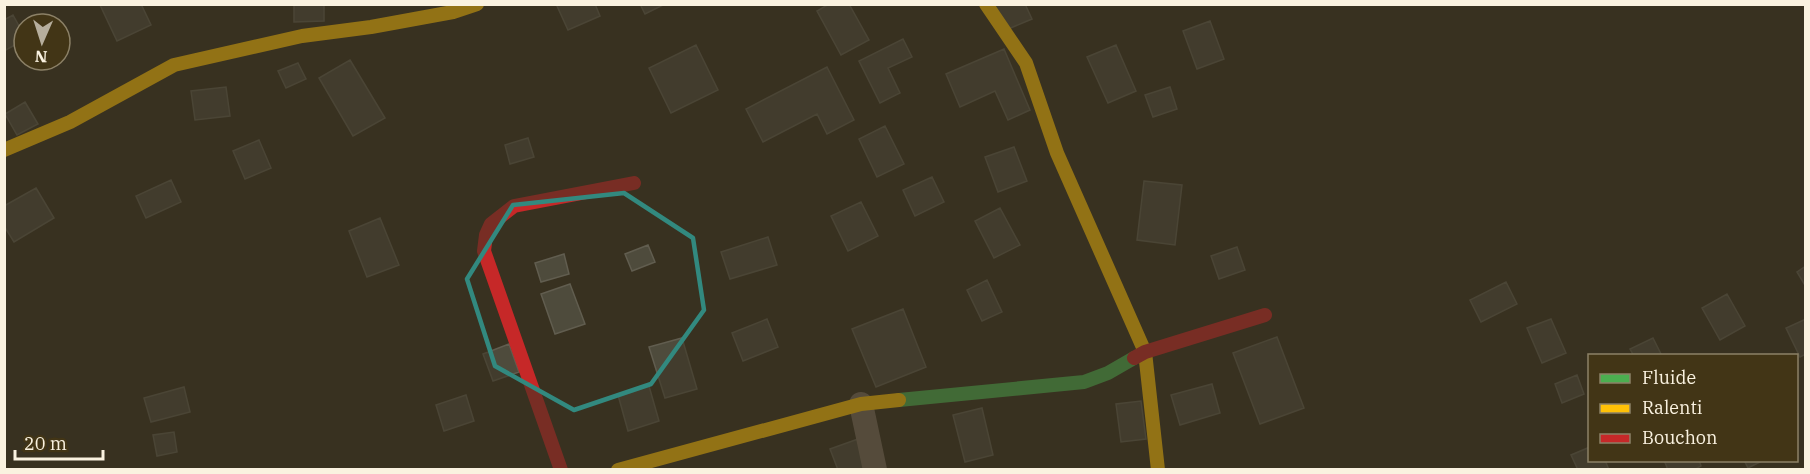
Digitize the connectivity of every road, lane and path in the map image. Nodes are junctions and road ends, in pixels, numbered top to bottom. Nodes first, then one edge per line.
1 (477, 4) edge
2 (986, 4) edge
3 (4, 150) edge
4 (634, 183) dead end
5 (1265, 315) dead end
6 (1145, 352) junction
7 (861, 404) junction
8 (561, 470) edge
9 (618, 470) edge
10 (875, 470) edge
11 (1158, 470) edge

1 - 3 street
2 - 6 street
4 - 8 street
5 - 6 street
6 - 7 street
6 - 11 street
7 - 9 street
7 - 10 street

